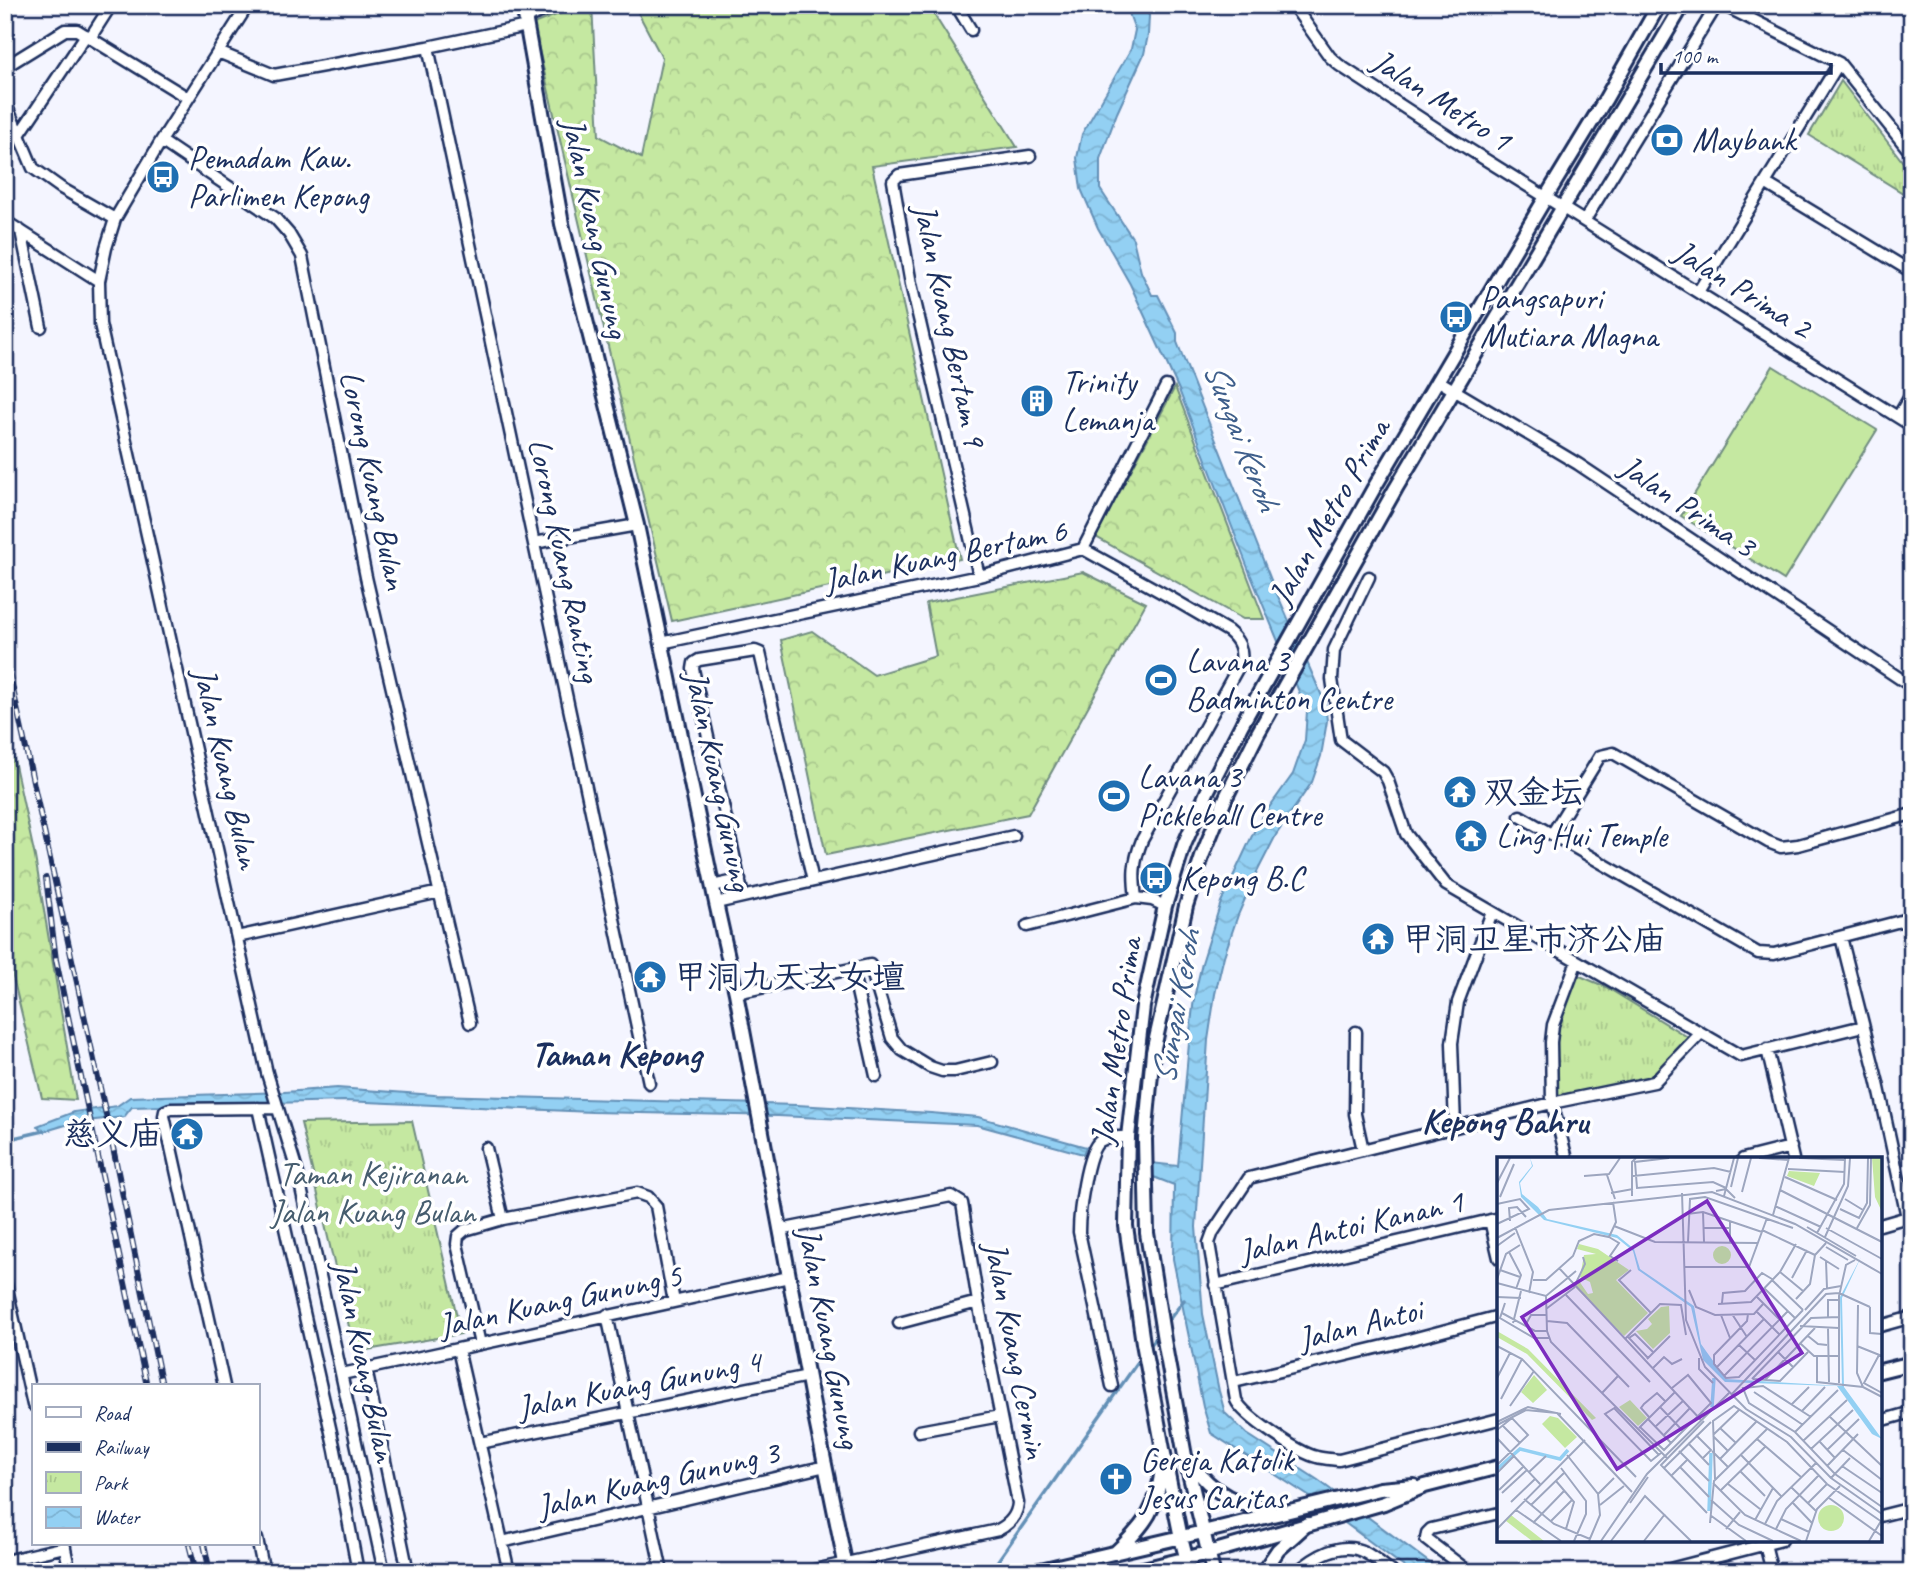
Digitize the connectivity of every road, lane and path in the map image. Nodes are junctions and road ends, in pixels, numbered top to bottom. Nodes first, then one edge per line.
1 (111, 5) edge
2 (248, 5) edge
3 (559, 5) edge
4 (956, 5) edge
5 (1293, 5) edge
6 (1660, 5) edge
7 (1684, 5) edge
8 (1717, 5) edge
9 (1723, 5) edge
10 (525, 16) edge
11 (971, 30) dead end
12 (88, 36) junction
13 (428, 47) junction
14 (218, 52) junction
15 (1839, 64) junction
16 (5, 67) edge
17 (188, 98) junction
18 (5, 102) edge
19 (19, 135) junction
20 (161, 141) junction
21 (1912, 154) edge
22 (1030, 156) dead end
23 (1765, 183) junction
24 (1546, 197) junction
25 (1563, 208) junction
26 (115, 219) junction
27 (1585, 220) junction
28 (5, 221) edge
29 (21, 231) junction
30 (1912, 272) edge
31 (99, 281) junction
32 (1698, 292) junction
33 (41, 327) dead end
34 (1437, 380) junction
35 (1166, 386) dead end
36 (1454, 390) junction
37 (1912, 393) edge
38 (1898, 417) junction
39 (1912, 426) edge
40 (637, 525) junction
41 (534, 543) junction
42 (1083, 549) junction
43 (979, 576) junction
44 (1369, 577) dead end
45 (662, 643) junction
46 (1909, 683) edge
47 (1912, 814) edge
48 (1520, 816) dead end
49 (1552, 834) junction
50 (1014, 836) dead end
51 (740, 880) junction
52 (813, 881) junction
53 (712, 886) junction
54 (440, 892) junction
55 (743, 896) junction
56 (1136, 898) junction
57 (716, 903) junction
58 (1165, 906) junction
59 (1492, 912) junction
60 (1912, 918) edge
61 (1027, 926) dead end
62 (237, 937) junction
63 (1841, 937) junction
64 (1577, 961) junction
65 (852, 969) junction
66 (736, 993) junction
67 (470, 1023) dead end
68 (1863, 1026) junction
69 (1356, 1032) dead end
70 (1701, 1033) junction
71 (1767, 1049) junction
72 (992, 1062) dead end
73 (876, 1076) dead end
74 (649, 1083) dead end
75 (1552, 1103) junction
76 (276, 1107) junction
77 (258, 1108) junction
78 (1455, 1128) junction
79 (1128, 1137) junction
80 (1791, 1147) junction
81 (486, 1148) dead end
82 (1363, 1150) junction
83 (1566, 1157) edge
84 (1751, 1157) edge
85 (1793, 1157) edge
86 (1909, 1217) edge
87 (503, 1219) junction
88 (1494, 1219) edge
89 (1882, 1224) edge
90 (780, 1230) junction
91 (1497, 1242) edge
92 (789, 1277) junction
93 (5, 1280) edge
94 (1216, 1285) junction
95 (674, 1302) junction
96 (978, 1302) junction
97 (607, 1315) junction
98 (1497, 1317) edge
99 (1912, 1317) edge
100 (899, 1323) dead end
101 (1882, 1325) edge
102 (480, 1344) junction
103 (458, 1349) junction
104 (1912, 1363) edge
105 (366, 1369) junction
106 (1882, 1370) edge
107 (342, 1374) junction
108 (808, 1376) junction
109 (1234, 1382) junction
110 (224, 1384) edge
111 (1112, 1387) dead end
112 (32, 1401) edge
113 (628, 1412) junction
114 (1912, 1412) edge
115 (1000, 1416) junction
116 (1497, 1420) edge
117 (1882, 1420) edge
118 (919, 1431) dead end
119 (480, 1443) junction
120 (1163, 1449) junction
121 (1185, 1456) junction
122 (826, 1466) junction
123 (1497, 1468) edge
124 (1425, 1486) junction
125 (649, 1507) junction
126 (1912, 1508) edge
127 (1277, 1513) junction
128 (1497, 1513) edge
129 (1882, 1516) edge
130 (1310, 1523) junction
131 (1203, 1532) junction
132 (1181, 1538) junction
133 (502, 1542) junction
134 (1765, 1542) edge
135 (60, 1546) edge
136 (64, 1546) edge
137 (258, 1546) edge
138 (1208, 1553) junction
139 (1115, 1554) junction
140 (5, 1561) edge
141 (1188, 1566) edge
142 (846, 1567) edge
143 (70, 1572) edge
144 (264, 1572) edge
145 (358, 1572) edge
146 (384, 1572) edge
147 (408, 1572) edge
148 (509, 1572) edge
149 (662, 1572) edge
150 (805, 1572) edge
151 (1032, 1572) edge
152 (1131, 1572) edge
153 (1213, 1572) edge
154 (1263, 1572) edge
155 (1297, 1572) edge
156 (1392, 1572) edge
157 (1469, 1572) edge
158 (1658, 1572) edge
159 (1772, 1572) edge

1 - 12 street
2 - 14 street, Jalan Kuang Bulan
3 - 10 street
4 - 11 street
5 - 24 street, Jalan Metro 1
6 - 24 main road, Jalan Metro Prima
7 - 25 main road, Jalan Metro Prima
8 - 27 street
9 - 15 street
10 - 13 street
10 - 40 main road, Jalan Kuang Gunung
12 - 16 street
12 - 17 street
12 - 19 street
13 - 14 street
13 - 41 street, Lorong Kuang Ranting
14 - 17 street, Jalan Kuang Bulan
15 - 21 street
15 - 23 street
17 - 20 street, Jalan Kuang Bulan
18 - 19 street
19 - 26 street
20 - 26 street, Jalan Kuang Bulan
20 - 54 street, Lorong Kuang Bulan
22 - 43 street, Jalan Kuang Bertam 9
23 - 30 street
23 - 32 street
24 - 25 street, Jalan Prima 2
24 - 34 main road, Jalan Metro Prima
25 - 27 street, Jalan Prima 2
25 - 36 main road, Jalan Metro Prima
26 - 31 street, Jalan Kuang Bulan
27 - 32 street, Jalan Prima 2
28 - 29 street
29 - 31 street
29 - 33 street
31 - 62 street, Jalan Kuang Bulan
32 - 38 street, Jalan Prima 2
34 - 36 street, Jalan Prima 3
34 - 58 main road, Jalan Metro Prima
35 - 42 street
36 - 46 street, Jalan Prima 3
36 - 121 main road, Jalan Metro Prima
37 - 38 street
38 - 39 street, Jalan Prima 2
40 - 41 street
40 - 45 main road, Jalan Kuang Gunung
41 - 74 street, Lorong Kuang Ranting
42 - 43 street, Jalan Kuang Bertam 6
42 - 56 street, Jalan Kuang Bertam 6
43 - 45 street, Jalan Kuang Bertam 6
44 - 59 street
45 - 53 main road, Jalan Kuang Gunung
47 - 49 street
48 - 49 street
49 - 63 street
50 - 52 street
51 - 52 street
51 - 53 street
51 - 55 street
52 - 55 street
53 - 57 main road, Jalan Kuang Gunung
54 - 62 street
54 - 67 street, Lorong Kuang Bulan
55 - 57 street
56 - 58 street
56 - 61 street
57 - 66 main road, Jalan Kuang Gunung
58 - 79 main road, Jalan Metro Prima
59 - 64 street
59 - 78 street
60 - 63 street
62 - 76 street, Jalan Kuang Bulan
63 - 68 street
64 - 70 street
64 - 75 street
65 - 66 street
65 - 72 street
65 - 73 street
66 - 90 main road, Jalan Kuang Gunung
68 - 71 street
68 - 86 street
69 - 82 street
70 - 71 street
70 - 75 street
71 - 80 street
75 - 78 street
75 - 83 street
76 - 77 street
76 - 107 street, Jalan Kuang Bulan
77 - 110 street
77 - 145 street
78 - 82 street
79 - 111 street
79 - 120 main road, Jalan Metro Prima
80 - 84 street
80 - 85 street
81 - 87 street
82 - 94 street
86 - 89 street
87 - 95 street
87 - 102 street
88 - 91 street
88 - 94 street, Jalan Antoi Kanan 1
90 - 92 main road, Jalan Kuang Gunung
90 - 96 street, Jalan Kuang Cermin
92 - 95 street, Jalan Kuang Gunung 5
92 - 108 main road, Jalan Kuang Gunung
93 - 112 street
94 - 109 street
95 - 97 street, Jalan Kuang Gunung 5
96 - 100 street
96 - 115 street, Jalan Kuang Cermin
97 - 102 street, Jalan Kuang Gunung 5
97 - 113 street
98 - 109 street, Jalan Antoi
99 - 101 street
102 - 103 street, Jalan Kuang Gunung 5
103 - 105 street, Jalan Kuang Gunung 5
103 - 119 street
104 - 106 main road
105 - 107 street, Jalan Kuang Gunung 5
105 - 147 street
107 - 146 street, Jalan Kuang Bulan
108 - 113 street, Jalan Kuang Gunung 4
108 - 122 main road, Jalan Kuang Gunung
109 - 116 street
113 - 119 street, Jalan Kuang Gunung 4
113 - 125 street
114 - 117 street
115 - 118 street
115 - 142 street, Jalan Kuang Cermin
119 - 133 street
120 - 132 main road, Jalan Metro Prima
120 - 139 main road
121 - 127 main road
121 - 131 main road, Jalan Metro Prima
122 - 125 street, Jalan Kuang Gunung 3
122 - 142 main road, Jalan Kuang Gunung
123 - 124 main road
124 - 127 main road
124 - 130 main road
125 - 133 street, Jalan Kuang Gunung 3
125 - 149 street
126 - 129 street
127 - 131 main road
128 - 157 street
130 - 138 main road
130 - 154 main road
131 - 132 main road
131 - 138 main road, Jalan Metro Prima
132 - 139 main road
132 - 141 main road, Jalan Metro Prima
133 - 148 street
134 - 158 street
134 - 159 street
135 - 140 street
136 - 143 street
137 - 144 street
138 - 141 main road
138 - 153 main road, Jalan Metro Prima
139 - 151 main road
141 - 152 main road
142 - 150 street
155 - 156 street

